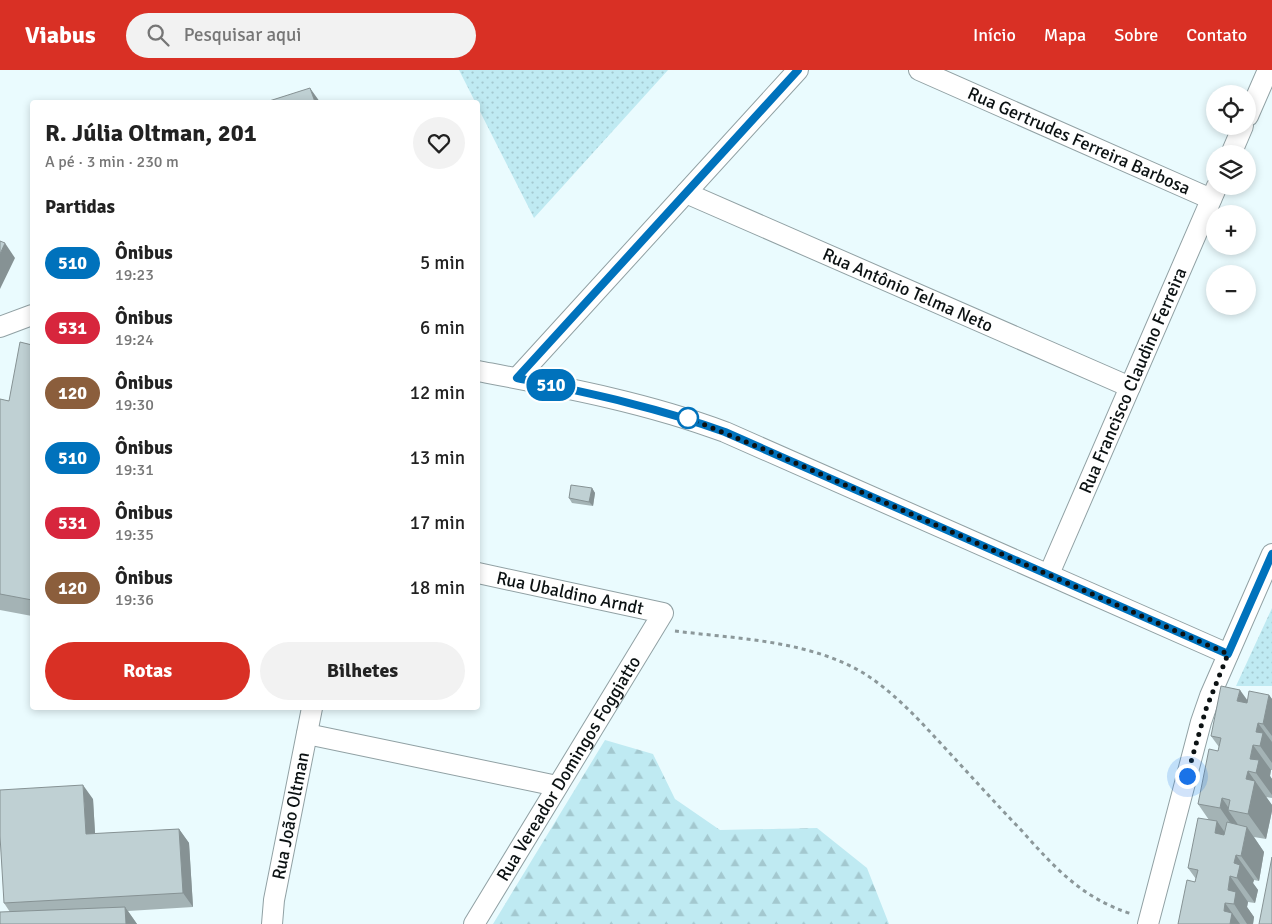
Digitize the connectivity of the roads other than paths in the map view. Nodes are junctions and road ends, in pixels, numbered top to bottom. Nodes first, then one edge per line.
1 (798, 70) edge
2 (919, 70) edge
3 (1268, 70) edge
4 (1256, 98) edge
5 (1206, 190) edge
6 (686, 193) junction
7 (1213, 195) edge
8 (30, 317) edge
9 (0, 327) edge
10 (480, 371) edge
11 (517, 378) junction
12 (1130, 387) junction
13 (1272, 554) edge
14 (480, 574) edge
15 (1049, 574) junction
16 (658, 621) joint
17 (1228, 654) junction
18 (312, 710) edge
19 (307, 734) junction
20 (557, 786) junction
21 (1148, 921) edge
22 (272, 924) edge
23 (474, 924) edge

1 - 6 street
2 - 5 street, Rua Gertrudes Ferreira Barbosa
3 - 4 street
6 - 11 street
6 - 12 street, Rua Antônio Telma Neto
7 - 12 street, Rua Francisco Claudino Ferreira
8 - 9 street
10 - 11 street
11 - 15 street
12 - 15 street, Rua Francisco Claudino Ferreira
13 - 17 street
14 - 16 street, Rua Ubaldino Arndt
15 - 17 street
16 - 20 street, Rua Vereador Domingos Foggiatto
17 - 21 street
18 - 19 street, Rua João Oltman
19 - 20 street
19 - 22 street, Rua João Oltman
20 - 23 street, Rua Vereador Domingos Foggiatto

